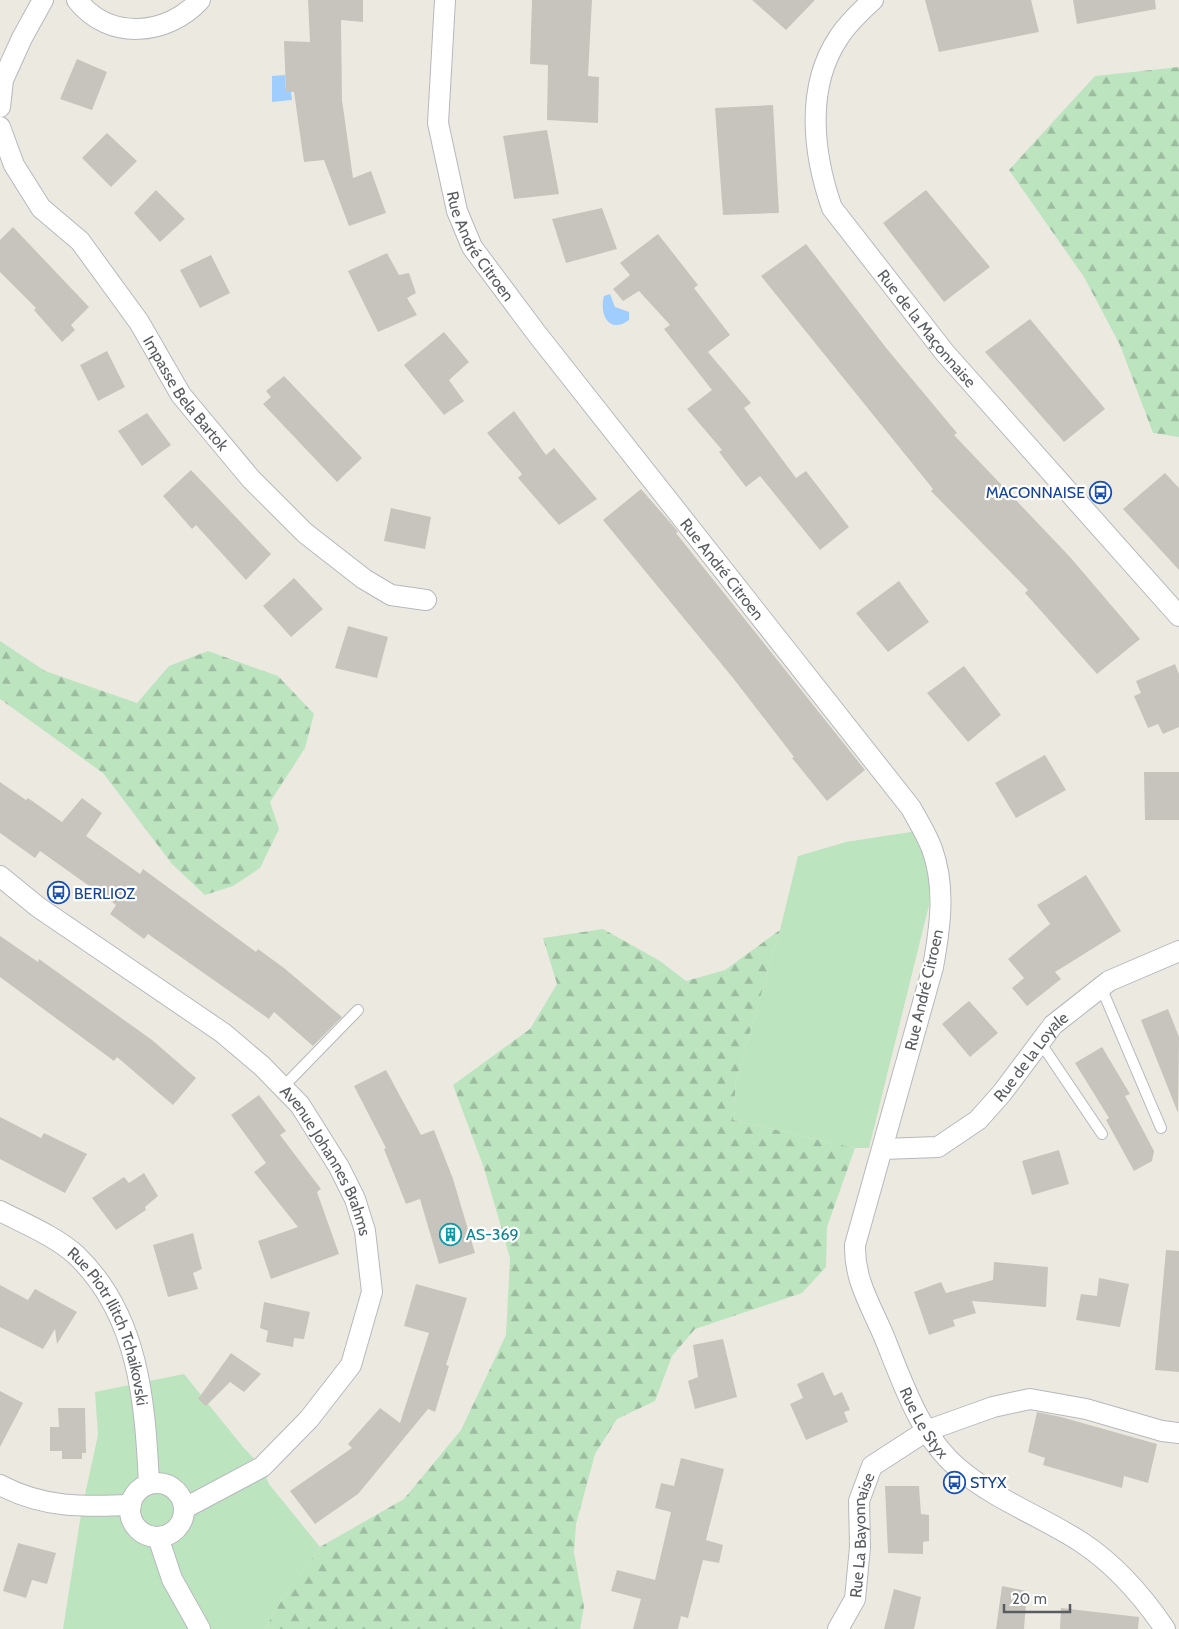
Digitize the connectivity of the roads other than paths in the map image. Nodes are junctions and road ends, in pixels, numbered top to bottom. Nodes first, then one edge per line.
1 (43, 0) edge
2 (78, 0) edge
3 (200, 0) edge
4 (445, 0) edge
5 (873, 0) edge
6 (0, 107) edge
7 (0, 127) edge
8 (426, 600) dead end
9 (1179, 616) edge
10 (0, 876) edge
11 (1179, 951) edge
12 (1101, 988) junction
13 (358, 1010) dead end
14 (1040, 1042) junction
15 (283, 1087) junction
16 (1161, 1128) dead end
17 (1102, 1134) dead end
18 (883, 1149) junction
19 (0, 1211) edge
20 (926, 1431) junction
21 (1179, 1433) edge
22 (148, 1484) junction
23 (0, 1485) edge
24 (130, 1505) junction
25 (185, 1508) junction
26 (158, 1537) junction
27 (200, 1629) edge
28 (838, 1629) edge
29 (1165, 1629) edge

1 - 6 street
2 - 3 street
4 - 18 street, Rue André Citroen
5 - 9 street, Rue de la Maçonnaise
7 - 8 street, Impasse Bela Bartok
10 - 15 street, Avenue Johannes Brahms
11 - 12 street, Rue de la Loyale
12 - 14 street, Rue de la Loyale
12 - 16 lane
13 - 15 lane
14 - 17 lane
14 - 18 street, Rue de la Loyale
15 - 25 street, Avenue Johannes Brahms
18 - 20 street, Rue Le Styx
19 - 22 street, Rue Piotr Ilitch Tchaikovski
20 - 21 street, Rue La Bayonnaise
20 - 28 street, Rue La Bayonnaise
20 - 29 street, Rue Le Styx
22 - 24 street
22 - 25 street
23 - 24 street
24 - 26 street
25 - 26 street
26 - 27 street

